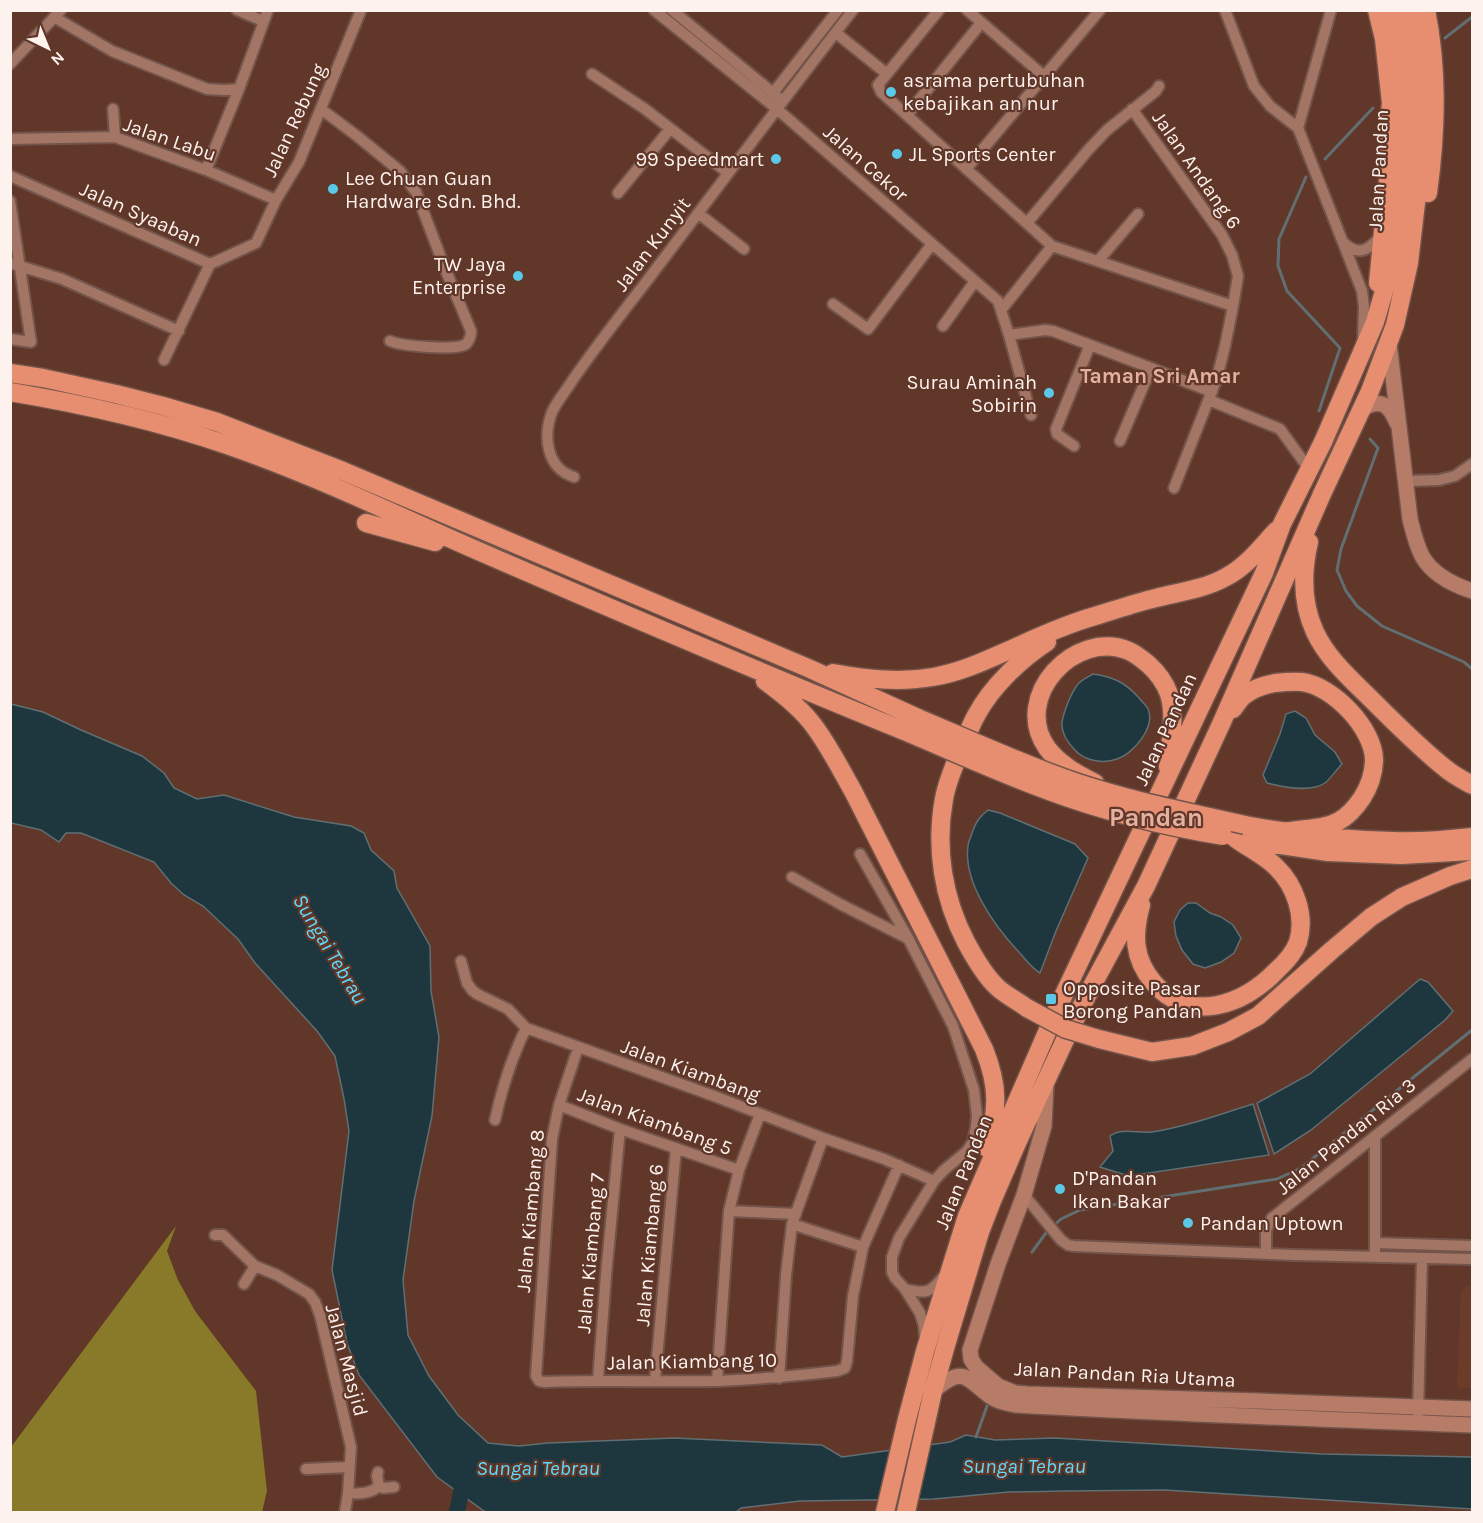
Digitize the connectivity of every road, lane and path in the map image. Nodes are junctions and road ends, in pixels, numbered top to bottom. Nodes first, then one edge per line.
1 (237, 10) edge
2 (361, 10) edge
3 (654, 10) edge
4 (672, 10) edge
5 (838, 10) edge
6 (853, 10) edge
7 (939, 10) edge
8 (967, 10) edge
9 (1100, 10) edge
10 (1225, 10) edge
11 (1331, 10) edge
12 (1366, 10) edge
13 (1377, 10) edge
14 (1391, 10) edge
15 (1409, 10) edge
16 (1426, 10) edge
17 (58, 14) edge
18 (266, 16) edge
19 (981, 23) junction
20 (836, 33) junction
21 (10, 64) edge
22 (592, 74) dead end
23 (887, 74) junction
24 (1044, 76) junction
25 (785, 79) junction
26 (758, 81) junction
27 (1159, 86) dead end
28 (239, 89) junction
29 (774, 93) junction
30 (1412, 94) junction
31 (780, 105) junction
32 (113, 109) dead end
33 (321, 109) junction
34 (1132, 109) junction
35 (907, 115) junction
36 (1298, 128) junction
37 (670, 129) junction
38 (1388, 134) junction
39 (115, 137) junction
40 (10, 139) edge
41 (966, 169) junction
42 (206, 170) junction
43 (728, 173) junction
44 (10, 176) edge
45 (618, 193) dead end
46 (276, 200) junction
47 (10, 201) edge
48 (698, 213) junction
49 (1138, 214) dead end
50 (1027, 223) junction
51 (1383, 232) junction
52 (1342, 241) junction
53 (256, 243) joint
54 (932, 244) junction
55 (1052, 246) junction
56 (744, 249) dead end
57 (1098, 261) junction
58 (15, 264) edge
59 (210, 264) junction
60 (975, 281) junction
61 (833, 304) dead end
62 (1233, 306) junction
63 (1002, 309) junction
64 (1375, 322) junction
65 (943, 326) dead end
66 (179, 331) junction
67 (1392, 333) junction
68 (1009, 335) junction
69 (10, 339) edge
70 (390, 341) dead end
71 (1090, 345) junction
72 (1362, 350) junction
73 (164, 360) dead end
74 (1151, 368) junction
75 (10, 373) edge
76 (10, 392) edge
77 (1210, 396) junction
78 (1362, 409) junction
79 (1031, 415) dead end
80 (1400, 431) junction
81 (1120, 441) dead end
82 (1074, 446) dead end
83 (1301, 457) junction
84 (1473, 464) edge
85 (574, 477) dead end
86 (1406, 481) junction
87 (1174, 489) dead end
88 (1322, 494) junction
89 (366, 523) dead end
90 (1282, 524) junction
91 (489, 556) junction
92 (1473, 591) edge
93 (1093, 616) junction
94 (742, 664) junction
95 (808, 669) junction
96 (1222, 722) junction
97 (913, 725) junction
98 (1167, 780) junction
99 (1473, 785) edge
100 (1112, 793) junction
101 (1285, 832) junction
102 (1234, 833) junction
103 (1473, 837) edge
104 (1473, 851) edge
105 (861, 854) dead end
106 (1473, 869) edge
107 (792, 877) dead end
108 (1146, 886) junction
109 (908, 938) junction
110 (461, 961) dead end
111 (526, 1028) junction
112 (578, 1048) junction
113 (1473, 1059) edge
114 (1046, 1081) junction
115 (559, 1105) junction
116 (760, 1114) junction
117 (495, 1120) dead end
118 (620, 1129) junction
119 (1375, 1136) junction
120 (823, 1138) junction
121 (676, 1148) junction
122 (899, 1166) junction
123 (739, 1170) junction
124 (934, 1182) junction
125 (1024, 1195) junction
126 (729, 1211) junction
127 (967, 1216) junction
128 (794, 1219) junction
129 (215, 1235) dead end
130 (1375, 1243) junction
131 (1473, 1246) edge
132 (863, 1247) junction
133 (1266, 1253) junction
134 (1375, 1257) junction
135 (1422, 1258) junction
136 (1473, 1259) edge
137 (951, 1264) junction
138 (255, 1266) junction
139 (244, 1284) dead end
140 (905, 1289) junction
141 (925, 1351) junction
142 (779, 1378) junction
143 (598, 1380) junction
144 (655, 1380) junction
145 (980, 1380) junction
146 (538, 1381) joint
147 (717, 1381) junction
148 (933, 1391) junction
149 (1473, 1409) edge
150 (1418, 1415) junction
151 (1473, 1425) edge
152 (349, 1467) junction
153 (306, 1468) dead end
154 (378, 1472) dead end
155 (379, 1486) junction
156 (394, 1487) dead end
157 (348, 1493) junction
158 (345, 1512) edge
159 (885, 1512) edge
160 (906, 1512) edge

1 - 18 street
2 - 33 street, Jalan Rebung
3 - 31 street, Jalan Cekor
4 - 26 street
5 - 25 street
6 - 20 street, Jalan Kunyit
7 - 23 street
8 - 19 street
9 - 24 street
10 - 36 street
11 - 36 street
12 - 38 highway
13 - 38 highway
14 - 30 highway
15 - 30 highway
16 - 67 highway
17 - 21 street
17 - 28 street
18 - 28 street
19 - 24 street
19 - 35 street
20 - 23 street
20 - 31 street, Jalan Kunyit
22 - 37 street
23 - 35 street
24 - 41 street
25 - 26 street
25 - 29 street
26 - 29 street
27 - 34 street
28 - 42 street
29 - 31 street
30 - 64 highway, Jalan Pandan
30 - 67 highway, Jalan Pandan
31 - 43 street, Jalan Kunyit
31 - 54 street, Jalan Cekor
32 - 39 street
33 - 46 street, Jalan Rebung
33 - 70 street
34 - 50 street
34 - 62 street, Jalan Andang 6
35 - 41 street
36 - 52 street
37 - 43 street
37 - 45 street
38 - 51 highway
39 - 40 street, Jalan Labu
39 - 42 street, Jalan Labu
41 - 50 street
42 - 46 street, Jalan Labu
43 - 48 street, Jalan Kunyit
44 - 59 street, Jalan Syaaban
46 - 53 street, Jalan Rebung
47 - 58 street
48 - 56 street
48 - 85 street, Jalan Kunyit
49 - 57 street
50 - 55 street
51 - 52 street
51 - 64 highway
52 - 72 street
53 - 59 street, Jalan Syaaban
54 - 60 street, Jalan Cekor
54 - 61 street
55 - 57 street
55 - 63 street
57 - 62 street
58 - 66 street
58 - 69 street
59 - 66 street
60 - 63 street, Jalan Cekor
60 - 65 street
62 - 77 street, Jalan Andang 6
63 - 68 street, Jalan Cekor
64 - 72 highway, Jalan Pandan
66 - 73 street
67 - 78 highway, Jalan Pandan
67 - 80 street
68 - 71 street
68 - 79 street, Jalan Cekor
71 - 74 street
71 - 82 street
72 - 83 highway, Jalan Pandan
74 - 77 street
74 - 81 street
75 - 95 highway
76 - 91 highway
77 - 83 street
77 - 87 street, Jalan Andang 6
78 - 80 street
78 - 88 highway, Jalan Pandan
80 - 86 street
83 - 90 highway, Jalan Pandan
84 - 86 street
86 - 92 street
88 - 96 highway, Jalan Pandan
88 - 99 highway
89 - 91 highway
90 - 93 highway
90 - 98 highway, Jalan Pandan
91 - 94 highway
93 - 95 highway
93 - 106 highway, bridge
94 - 97 highway
94 - 127 highway
95 - 97 highway
96 - 101 highway
96 - 108 highway, Jalan Pandan
97 - 100 highway, bridge
97 - 102 highway, bridge
98 - 100 highway, bridge
98 - 127 highway, Jalan Pandan
100 - 102 highway, bridge
101 - 102 highway
101 - 103 highway
102 - 104 highway
102 - 108 highway
105 - 109 street
107 - 109 street
108 - 114 highway, Jalan Pandan
109 - 124 street
110 - 111 street
111 - 112 street, Jalan Kiambang
111 - 117 street
112 - 115 street, Jalan Kiambang 8
112 - 116 street, Jalan Kiambang
113 - 119 street, Jalan Pandan Ria 3
114 - 125 street, Jalan Pandan Ria Utama
114 - 148 highway, Jalan Pandan
115 - 118 street, Jalan Kiambang 5
115 - 146 street, Jalan Kiambang 8
116 - 120 street, Jalan Kiambang
116 - 123 street
118 - 121 street, Jalan Kiambang 5
118 - 143 street, Jalan Kiambang 7
119 - 130 street
119 - 133 street, Jalan Pandan Ria 3
120 - 122 street, Jalan Kiambang
120 - 128 street
121 - 123 street, Jalan Kiambang 5
121 - 144 street, Jalan Kiambang 6
122 - 124 street, Jalan Kiambang
122 - 132 street
123 - 126 street
124 - 140 street
125 - 133 street
125 - 145 street, Jalan Pandan Ria Utama
126 - 128 street
126 - 147 street
127 - 137 highway, Jalan Pandan
128 - 132 street
128 - 142 street
129 - 138 street, Jalan Masjid
130 - 131 street
130 - 134 street
132 - 142 street, Jalan Kiambang 10
133 - 134 street
134 - 135 street
135 - 136 street
135 - 150 street
137 - 140 street
137 - 141 highway, Jalan Pandan
138 - 139 street
138 - 152 street, Jalan Masjid
140 - 141 street
141 - 159 highway, Jalan Pandan
142 - 147 street, Jalan Kiambang 10
143 - 144 street, Jalan Kiambang 10
143 - 146 street, Jalan Kiambang 10
144 - 147 street, Jalan Kiambang 10
145 - 148 street
145 - 150 street, Jalan Pandan Ria Utama
148 - 160 highway, Jalan Pandan
149 - 150 street, Jalan Pandan Ria Utama
150 - 151 street, Jalan Pandan Ria Utama
152 - 153 street
152 - 157 street, Jalan Masjid
154 - 155 street
155 - 156 street
155 - 157 street
157 - 158 street, Jalan Masjid

